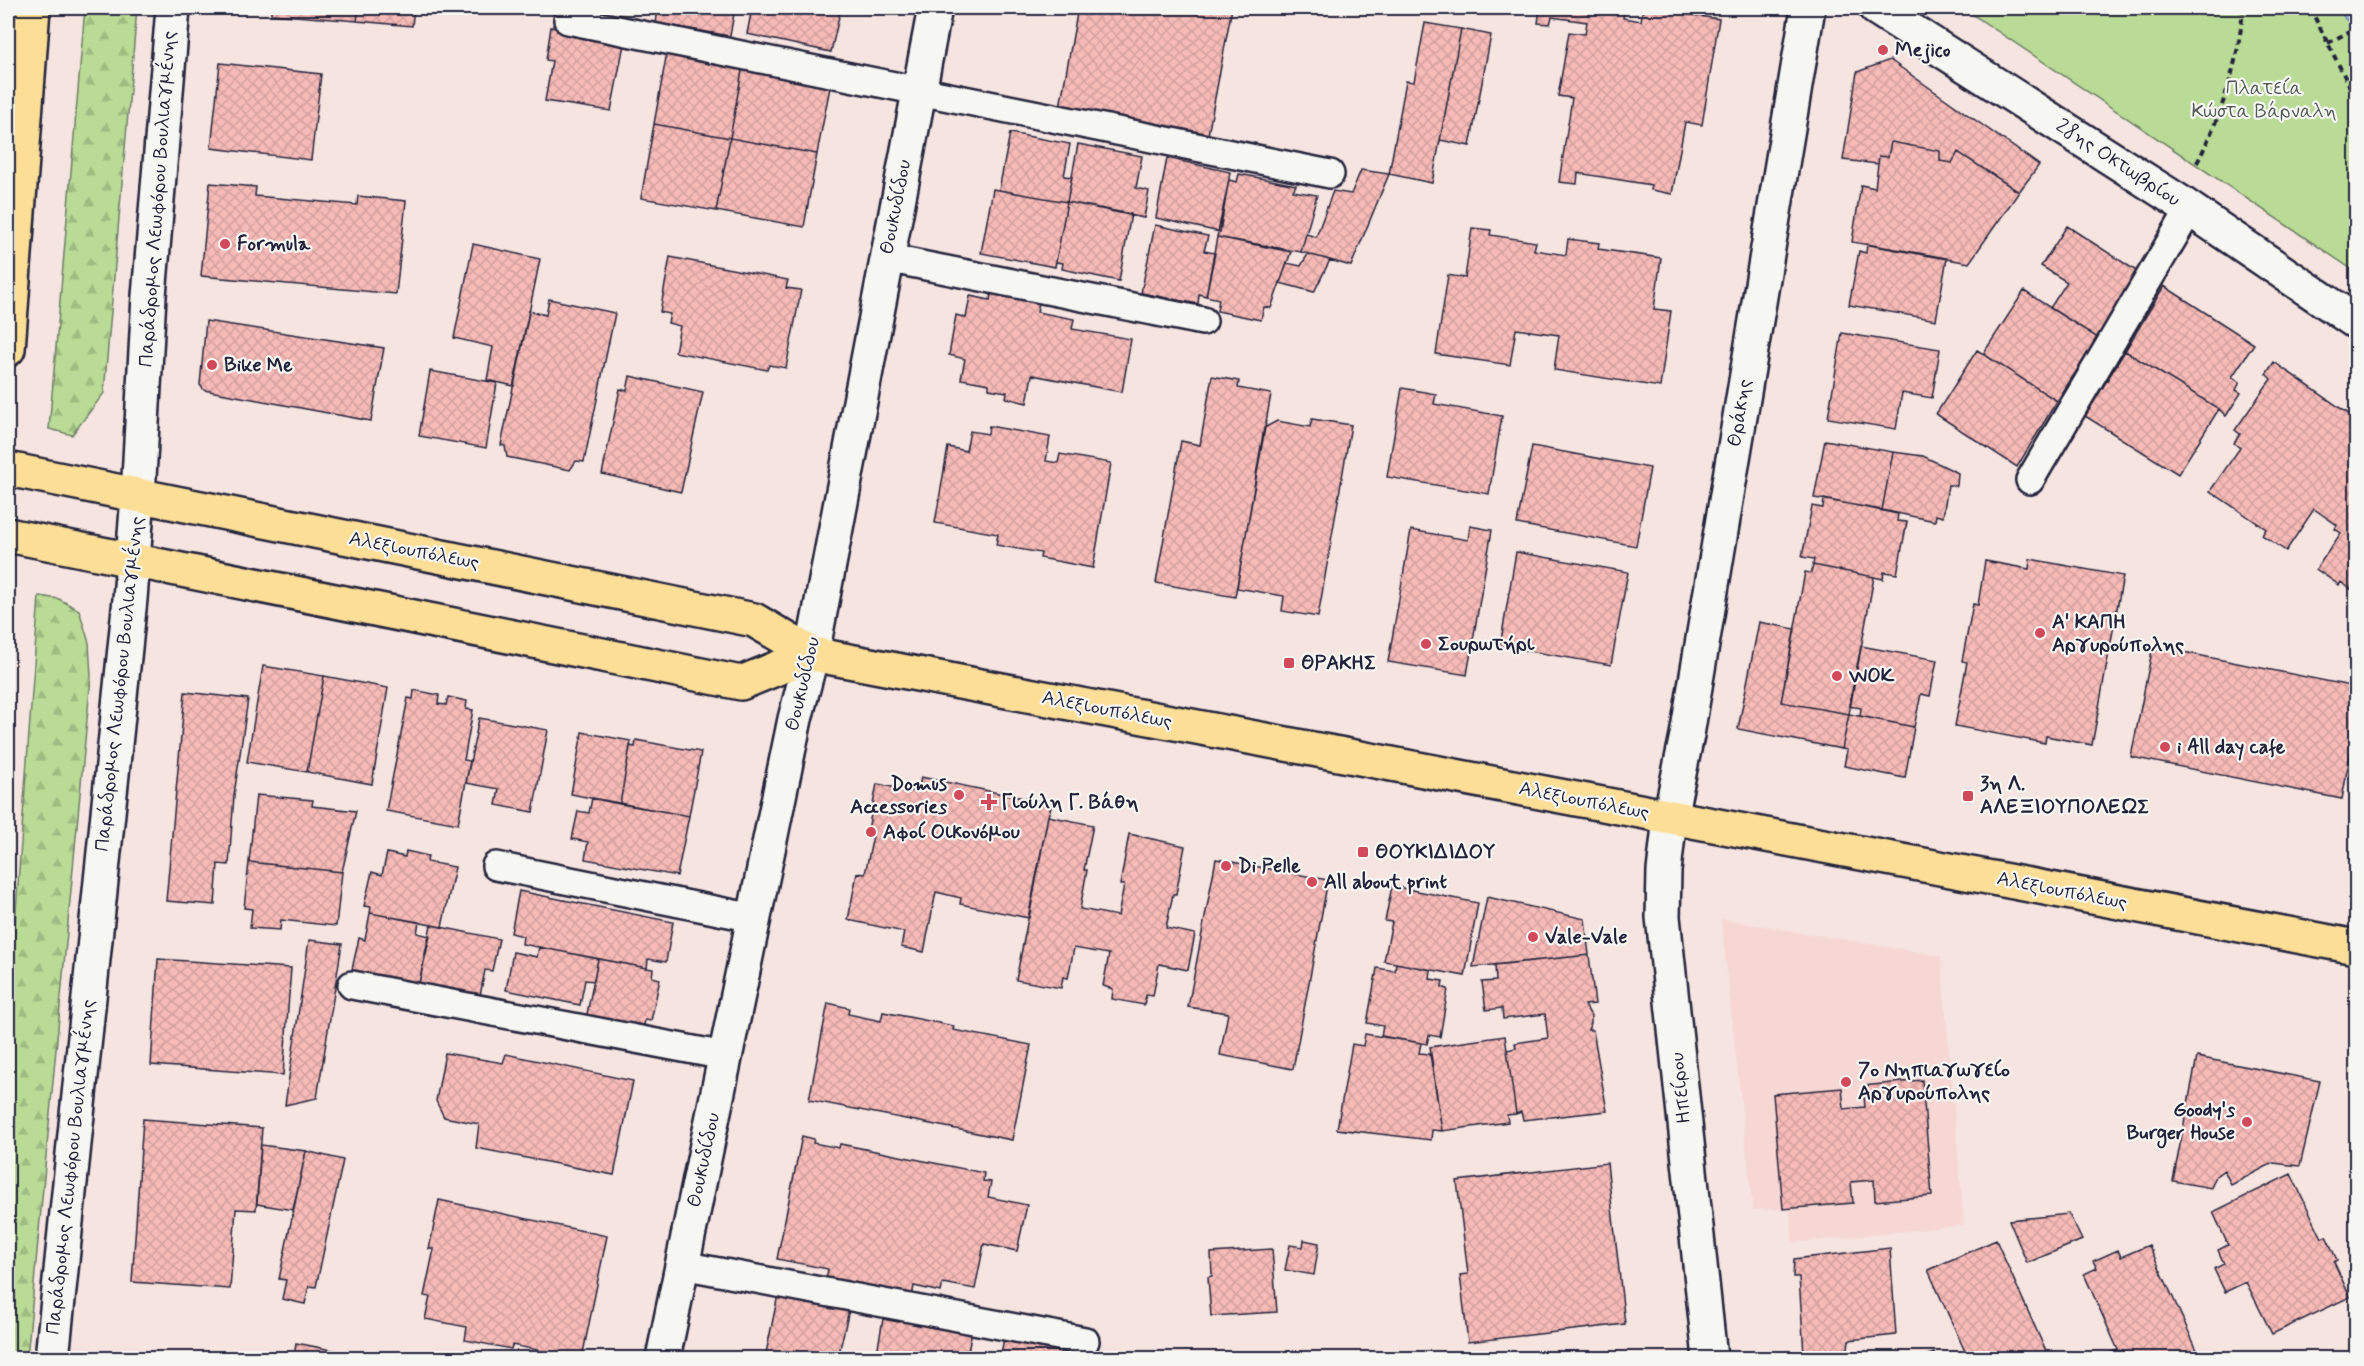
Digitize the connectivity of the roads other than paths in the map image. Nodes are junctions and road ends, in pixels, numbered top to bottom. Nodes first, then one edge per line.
1 (33, 8) edge
2 (173, 8) edge
3 (935, 8) edge
4 (1808, 8) edge
5 (1876, 8) edge
6 (568, 20) dead end
7 (919, 91) junction
8 (1330, 174) dead end
9 (2184, 205) junction
10 (886, 258) junction
11 (1203, 321) dead end
12 (2356, 322) edge
13 (8, 349) edge
14 (8, 470) edge
15 (2030, 480) dead end
16 (138, 496) junction
17 (8, 536) edge
18 (133, 561) junction
19 (812, 654) junction
20 (1670, 817) junction
21 (496, 866) dead end
22 (754, 918) junction
23 (2356, 947) edge
24 (352, 985) dead end
25 (725, 1056) junction
26 (682, 1265) junction
27 (1085, 1341) dead end
28 (52, 1359) edge
29 (663, 1359) edge
30 (1710, 1359) edge

1 - 13 main road
2 - 16 street, Παράδρομος Λεωφόρου Βουλιαγμένης
3 - 7 street, Θουκυδίδου
4 - 20 street, Θράκης
5 - 9 street, 28ης Οκτωβρίου
6 - 7 lane
7 - 8 lane
7 - 10 street, Θουκυδίδου
9 - 12 street, 28ης Οκτωβρίου
9 - 15 lane
10 - 11 lane
10 - 19 street, Θουκυδίδου
14 - 16 main road, Αλεξιουπόλεως
16 - 18 street, Παράδρομος Λεωφόρου Βουλιαγμένης
16 - 19 main road, Αλεξιουπόλεως
17 - 18 main road
18 - 19 main road
18 - 28 street, Παράδρομος Λεωφόρου Βουλιαγμένης
19 - 20 main road, Αλεξιουπόλεως
19 - 22 street, Θουκυδίδου
20 - 23 main road, Αλεξιουπόλεως
20 - 30 street, Ηπείρου
21 - 22 lane
22 - 25 street, Θουκυδίδου
24 - 25 lane
25 - 26 street, Θουκυδίδου
26 - 27 lane
26 - 29 street, Θουκυδίδου

